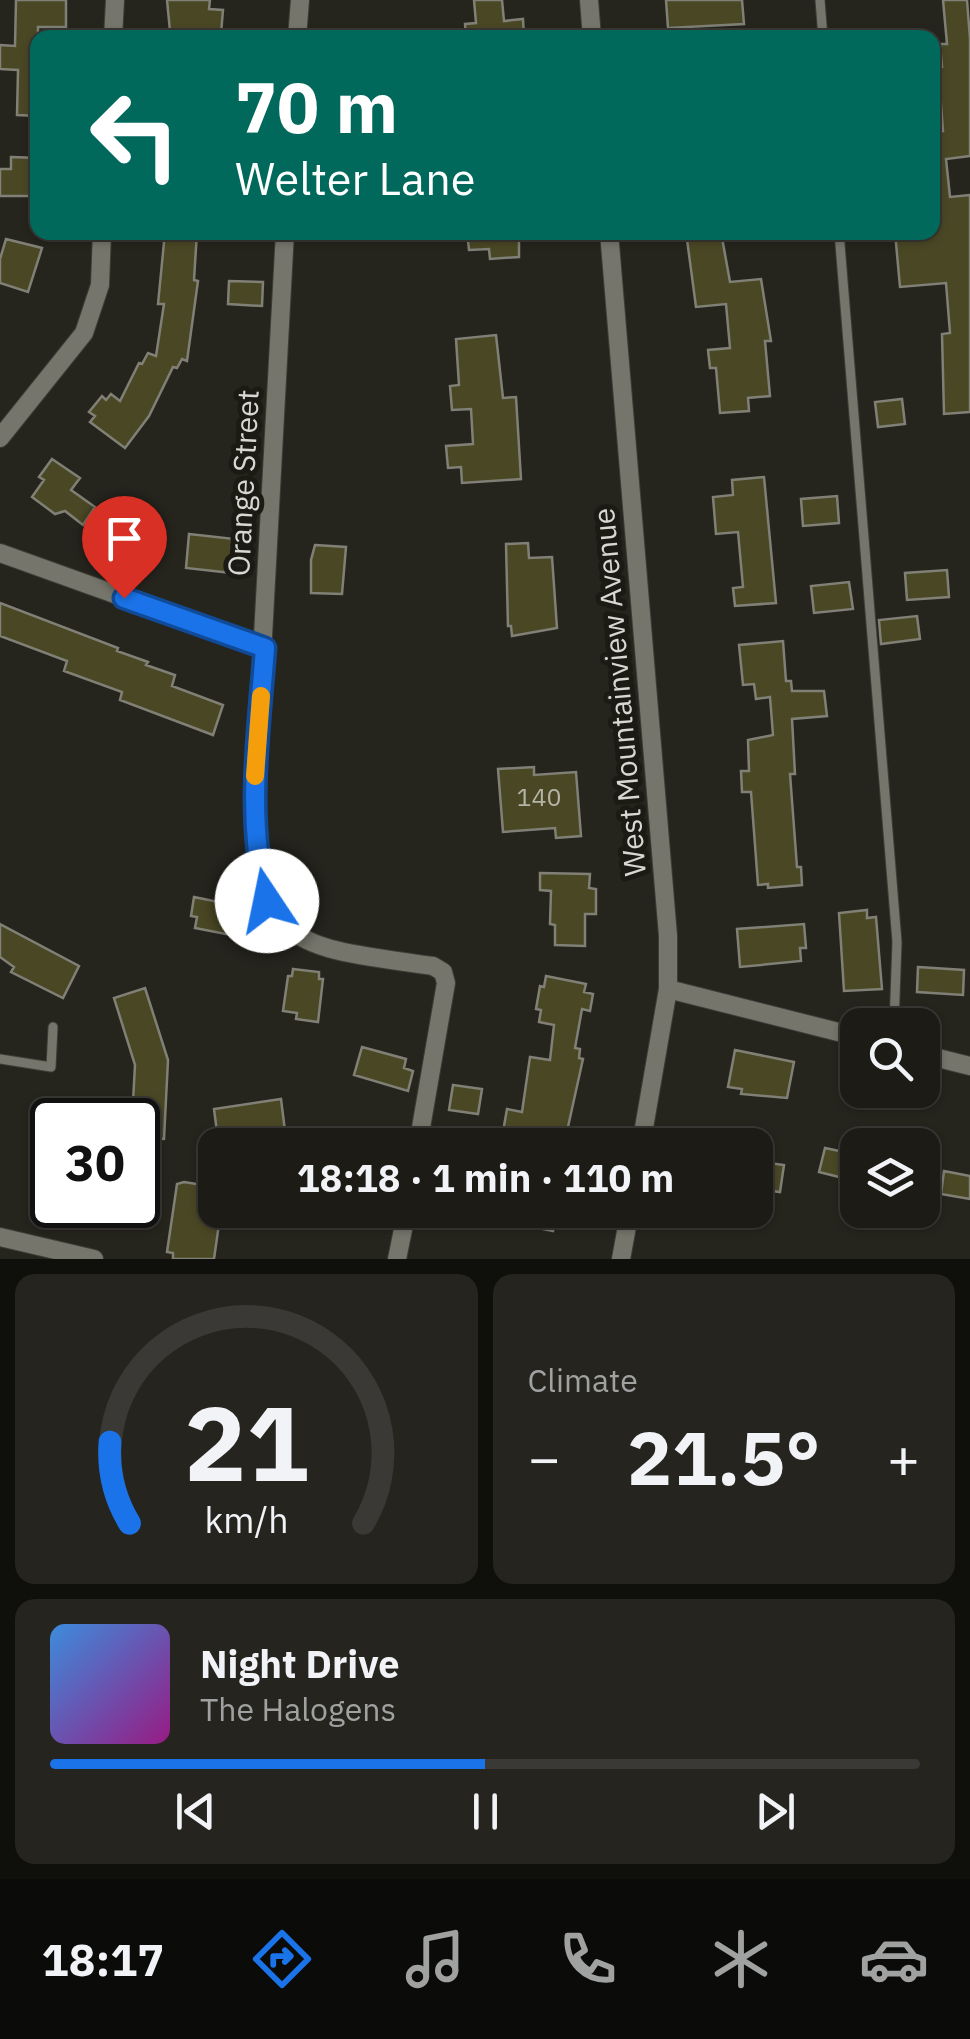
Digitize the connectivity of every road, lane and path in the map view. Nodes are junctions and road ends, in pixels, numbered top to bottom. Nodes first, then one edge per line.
1 (115, 0) edge
2 (300, 0) edge
3 (589, 0) edge
4 (820, 0) edge
5 (113, 30) edge
6 (298, 30) edge
7 (591, 30) edge
8 (822, 30) edge
9 (102, 240) edge
10 (285, 240) edge
11 (609, 240) edge
12 (839, 240) edge
13 (0, 438) edge
14 (0, 554) edge
15 (265, 648) junction
16 (668, 989) junction
17 (895, 1008) edge
18 (53, 1027) dead end
19 (840, 1032) edge
20 (940, 1058) edge
21 (0, 1060) edge
22 (970, 1066) edge
23 (421, 1128) edge
24 (644, 1128) edge
25 (403, 1228) edge
26 (627, 1228) edge
27 (0, 1237) edge
28 (94, 1259) edge
29 (396, 1259) edge
30 (621, 1259) edge

1 - 5 street
2 - 6 street
3 - 7 street
4 - 8 lane
9 - 13 street
10 - 15 street, Orange Street
11 - 16 street, West Mountainview Avenue
12 - 17 lane
14 - 15 street
15 - 23 street, Orange Street
16 - 19 street
16 - 24 street, West Mountainview Avenue
18 - 21 lane
20 - 22 street
25 - 29 street
26 - 30 street
27 - 28 street

